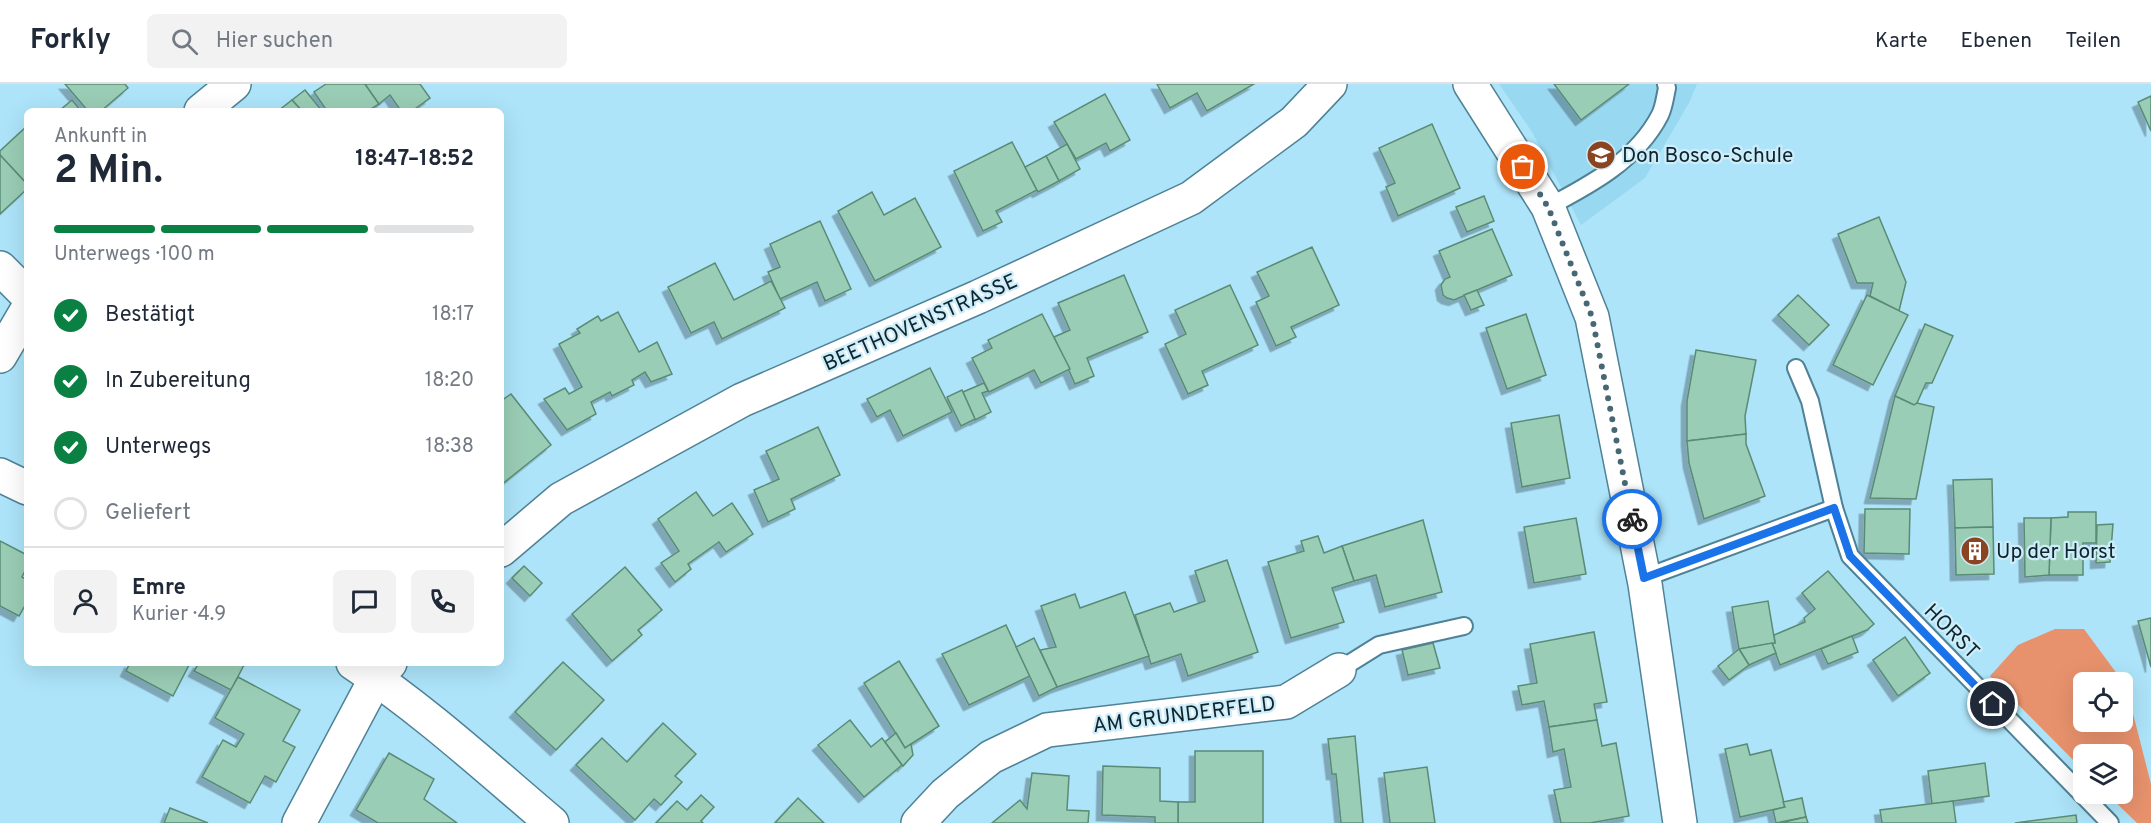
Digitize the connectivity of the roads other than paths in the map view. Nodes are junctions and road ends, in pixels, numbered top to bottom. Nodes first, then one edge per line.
1 (234, 84) edge
2 (1330, 84) edge
3 (1470, 84) edge
4 (1666, 84) edge
5 (205, 108) edge
6 (1548, 207) junction
7 (0, 268) edge
8 (24, 292) edge
9 (24, 315) edge
10 (0, 356) edge
11 (1796, 368) dead end
12 (0, 475) edge
13 (24, 487) edge
14 (1834, 508) junction
15 (504, 547) edge
16 (1644, 578) junction
17 (1464, 626) dead end
18 (373, 668) edge
19 (1339, 670) joint
20 (299, 823) edge
21 (552, 823) edge
22 (918, 823) edge
23 (1680, 823) edge
24 (2110, 823) edge

1 - 5 street
2 - 15 street, BEETHOVENSTRASSE
3 - 6 street
4 - 6 lane
6 - 16 street
7 - 8 street
9 - 10 street
11 - 14 lane, HORST
12 - 13 street
14 - 16 lane
14 - 24 lane, HORST
16 - 23 street
17 - 19 lane, AM GRUNDERFELD
18 - 20 street
18 - 21 street
19 - 22 street, AM GRUNDERFELD

